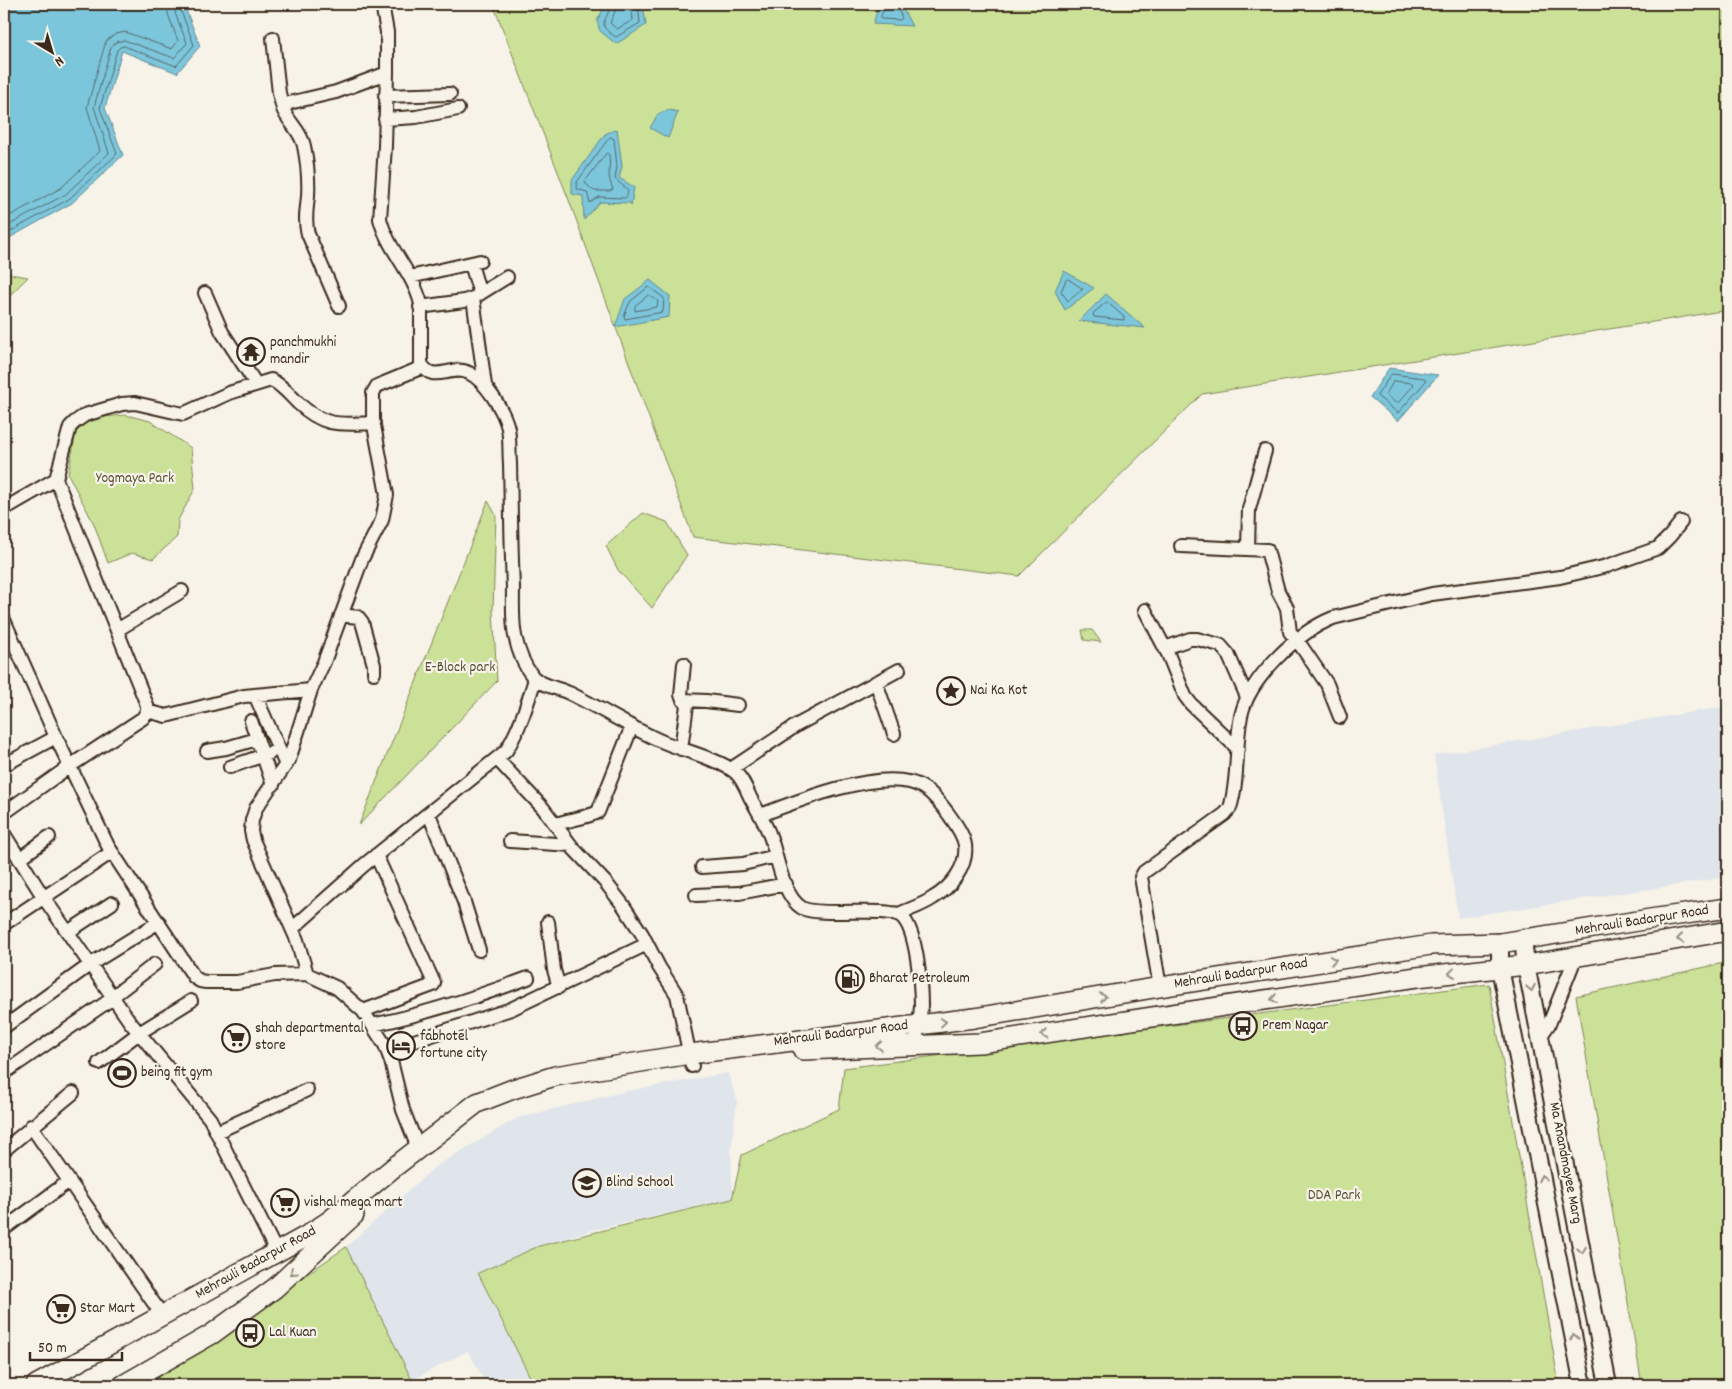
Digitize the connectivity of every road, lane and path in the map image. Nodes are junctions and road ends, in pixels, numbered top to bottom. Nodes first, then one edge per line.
1 (382, 4) edge
2 (273, 38) dead end
3 (387, 73) junction
4 (450, 94) dead end
5 (385, 96) junction
6 (283, 109) junction
7 (458, 109) dead end
8 (385, 120) junction
9 (410, 277) junction
10 (507, 277) dead end
11 (205, 294) dead end
12 (476, 296) junction
13 (339, 306) dead end
14 (420, 307) junction
15 (423, 368) junction
16 (256, 384) junction
17 (485, 385) junction
18 (374, 423) junction
19 (1265, 451) dead end
20 (56, 479) junction
21 (4, 509) edge
22 (1681, 522) dead end
23 (1181, 546) dead end
24 (1248, 549) junction
25 (182, 591) dead end
26 (1145, 610) dead end
27 (341, 615) junction
28 (4, 620) edge
29 (117, 630) junction
30 (1298, 640) junction
31 (1164, 648) junction
32 (684, 664) dead end
33 (899, 670) dead end
34 (374, 673) dead end
35 (535, 679) junction
36 (876, 682) junction
37 (311, 690) junction
38 (255, 695) junction
39 (1248, 697) junction
40 (683, 700) junction
41 (738, 705) dead end
42 (146, 711) junction
43 (1340, 717) dead end
44 (251, 721) dead end
45 (632, 726) junction
46 (894, 734) dead end
47 (56, 737) junction
48 (257, 739) junction
49 (279, 749) junction
50 (681, 749) junction
51 (1238, 749) junction
52 (207, 751) dead end
53 (263, 756) junction
54 (496, 759) junction
55 (4, 765) edge
56 (286, 765) junction
57 (70, 766) junction
58 (230, 767) dead end
59 (730, 769) junction
60 (273, 785) junction
61 (4, 813) edge
62 (428, 814) junction
63 (761, 815) junction
64 (556, 824) junction
65 (4, 834) edge
66 (49, 837) dead end
67 (510, 841) dead end
68 (571, 845) junction
69 (112, 852) junction
70 (376, 855) junction
71 (776, 856) junction
72 (19, 859) junction
73 (702, 867) dead end
74 (786, 884) junction
75 (696, 895) dead end
76 (44, 898) junction
77 (112, 903) dead end
78 (1728, 908) edge
79 (898, 914) junction
80 (159, 922) junction
81 (548, 922) dead end
82 (4, 924) edge
83 (292, 929) junction
84 (1728, 931) edge
85 (68, 932) junction
86 (1524, 940) junction
87 (1500, 943) junction
88 (647, 944) junction
89 (479, 950) dead end
90 (1576, 956) junction
91 (91, 964) junction
92 (155, 964) dead end
93 (1526, 965) junction
94 (1500, 968) junction
95 (307, 974) junction
96 (528, 978) dead end
97 (559, 987) junction
98 (1160, 987) junction
99 (112, 998) junction
100 (191, 1001) dead end
101 (362, 1012) junction
102 (372, 1025) junction
103 (919, 1025) junction
104 (4, 1027) edge
105 (139, 1033) junction
106 (1540, 1037) junction
107 (414, 1041) dead end
108 (914, 1045) junction
109 (691, 1060) junction
110 (99, 1062) dead end
111 (4, 1073) edge
112 (307, 1090) dead end
113 (73, 1093) dead end
114 (31, 1126) junction
115 (217, 1132) junction
116 (418, 1148) junction
117 (4, 1150) edge
118 (69, 1181) junction
119 (4, 1228) edge
120 (310, 1244) junction
121 (277, 1252) junction
122 (162, 1315) junction
123 (36, 1385) edge
124 (123, 1385) edge
125 (1583, 1385) edge
126 (1608, 1385) edge

1 - 3 street
2 - 6 street
3 - 5 street
3 - 6 street
4 - 5 street
5 - 8 street
6 - 13 street
7 - 8 street
8 - 9 street
9 - 12 street
9 - 14 street
10 - 12 street
11 - 16 street
12 - 14 street
12 - 17 street
14 - 15 street
15 - 17 street
15 - 18 street
16 - 18 street
16 - 20 street
17 - 35 street
18 - 27 street
19 - 24 street
20 - 21 street
20 - 29 street
22 - 30 street
23 - 24 street
24 - 30 street
25 - 29 street
26 - 31 street
27 - 34 street
27 - 37 street
28 - 47 street
29 - 42 street
30 - 39 street
30 - 43 street
31 - 39 street
31 - 51 street
32 - 40 street
33 - 36 street
35 - 45 street
35 - 54 street
36 - 46 street
36 - 59 street
37 - 38 street
37 - 56 street
38 - 42 street
38 - 49 street
39 - 51 street
40 - 41 street
40 - 50 street
42 - 57 street
44 - 48 street
45 - 50 street
45 - 64 street
47 - 55 street
47 - 57 street
48 - 52 street
48 - 53 street
49 - 53 street
49 - 56 street
50 - 59 street
51 - 98 street
53 - 58 street
53 - 60 street
54 - 62 street
54 - 64 street
56 - 60 street
57 - 61 street
57 - 69 street
59 - 63 street
60 - 83 street
62 - 70 street
62 - 89 street
63 - 71 street
63 - 79 street
64 - 68 street
65 - 72 street
66 - 72 street
67 - 68 street
68 - 88 street
69 - 76 street
69 - 80 street
70 - 83 street
70 - 101 street
71 - 73 street
71 - 74 street
72 - 76 street
74 - 75 street
74 - 79 street
76 - 82 street
76 - 85 street
77 - 85 street
78 - 86 main road, Mehrauli Badarpur Road
79 - 103 street
80 - 91 street
80 - 95 street
81 - 97 street
83 - 95 street
84 -> 90 main road, Mehrauli Badarpur Road
85 - 91 street
86 - 87 main road, Mehrauli Badarpur Road
86 - 93 main road, Ma Anandmayee Marg
87 - 94 main road, Ma Anandmayee Marg
98 -> 87 main road, Mehrauli Badarpur Road
88 - 97 street
88 - 109 street
90 - 93 main road, Mehrauli Badarpur Road
90 - 106 street
91 - 99 street
91 - 104 street
92 - 99 street
93 - 94 main road, Mehrauli Badarpur Road
93 -> 106 main road, Ma Anandmayee Marg
94 -> 108 main road, Mehrauli Badarpur Road
125 -> 94 main road, Ma Anandmayee Marg
95 - 101 street
96 - 102 street
97 - 107 street
103 -> 98 main road, Mehrauli Badarpur Road
99 - 105 street
99 - 111 street
100 - 105 street
101 - 102 street
102 - 116 street
103 - 108 street
103 - 109 main road, Mehrauli Badarpur Road
105 - 110 street
105 - 115 street
106 -> 126 main road, Ma Anandmayee Marg
108 -> 109 main road, Mehrauli Badarpur Road
109 - 116 main road, Mehrauli Badarpur Road
109 - 120 main road, Mehrauli Badarpur Road
112 - 115 street
113 - 114 street
114 - 117 street
114 - 118 street
115 - 121 street
116 - 120 main road, Mehrauli Badarpur Road
118 - 119 street
118 - 122 street
120 - 121 main road, Mehrauli Badarpur Road
120 -> 124 main road, Mehrauli Badarpur Road
121 - 122 main road, Mehrauli Badarpur Road
122 - 123 main road, Mehrauli Badarpur Road

